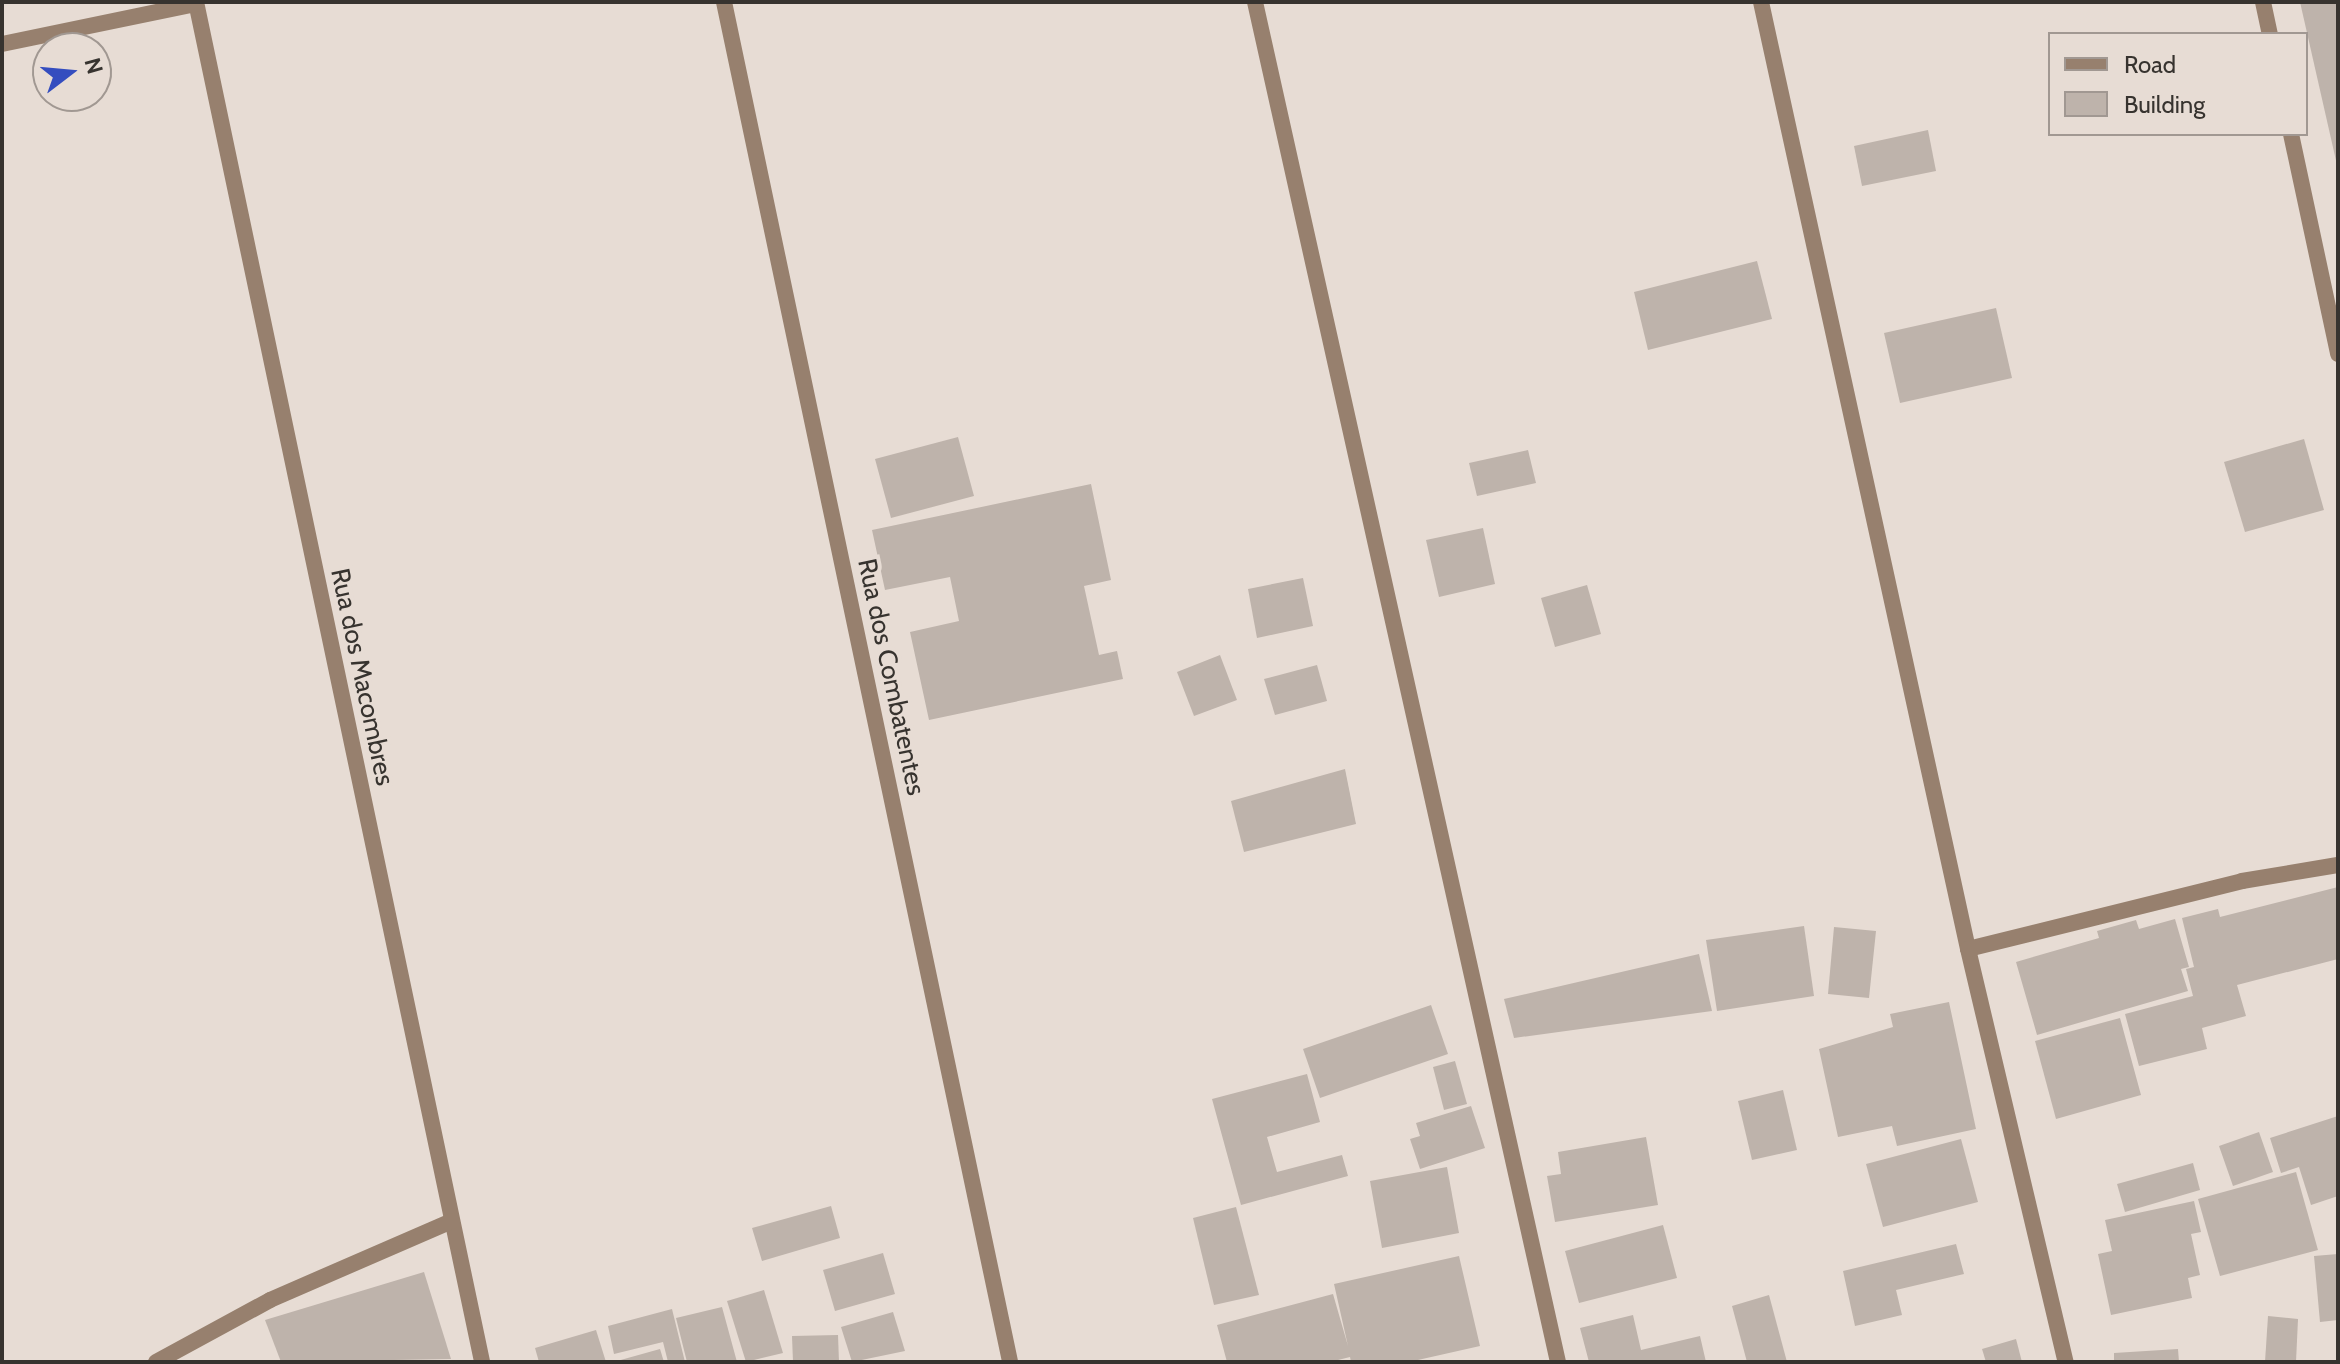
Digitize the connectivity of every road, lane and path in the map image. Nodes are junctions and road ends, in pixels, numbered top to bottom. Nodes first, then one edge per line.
1 (724, 2) edge
2 (1255, 2) edge
3 (1761, 2) edge
4 (2263, 2) edge
5 (196, 3) edge
6 (2270, 32) edge
7 (2, 44) edge
8 (2291, 136) edge
9 (2338, 354) edge
10 (2338, 865) edge
11 (1968, 949) junction
12 (452, 1221) junction
13 (156, 1362) edge
14 (482, 1362) edge
15 (1010, 1362) edge
16 (1558, 1362) edge
17 (2066, 1362) edge

1 - 15 street, Rua dos Combatentes
2 - 16 street
3 - 11 street
4 - 6 street
5 - 7 street
5 - 12 street, Rua dos Macombres
8 - 9 street
10 - 11 street
11 - 17 street
12 - 13 street
12 - 14 street, Rua dos Macombres

